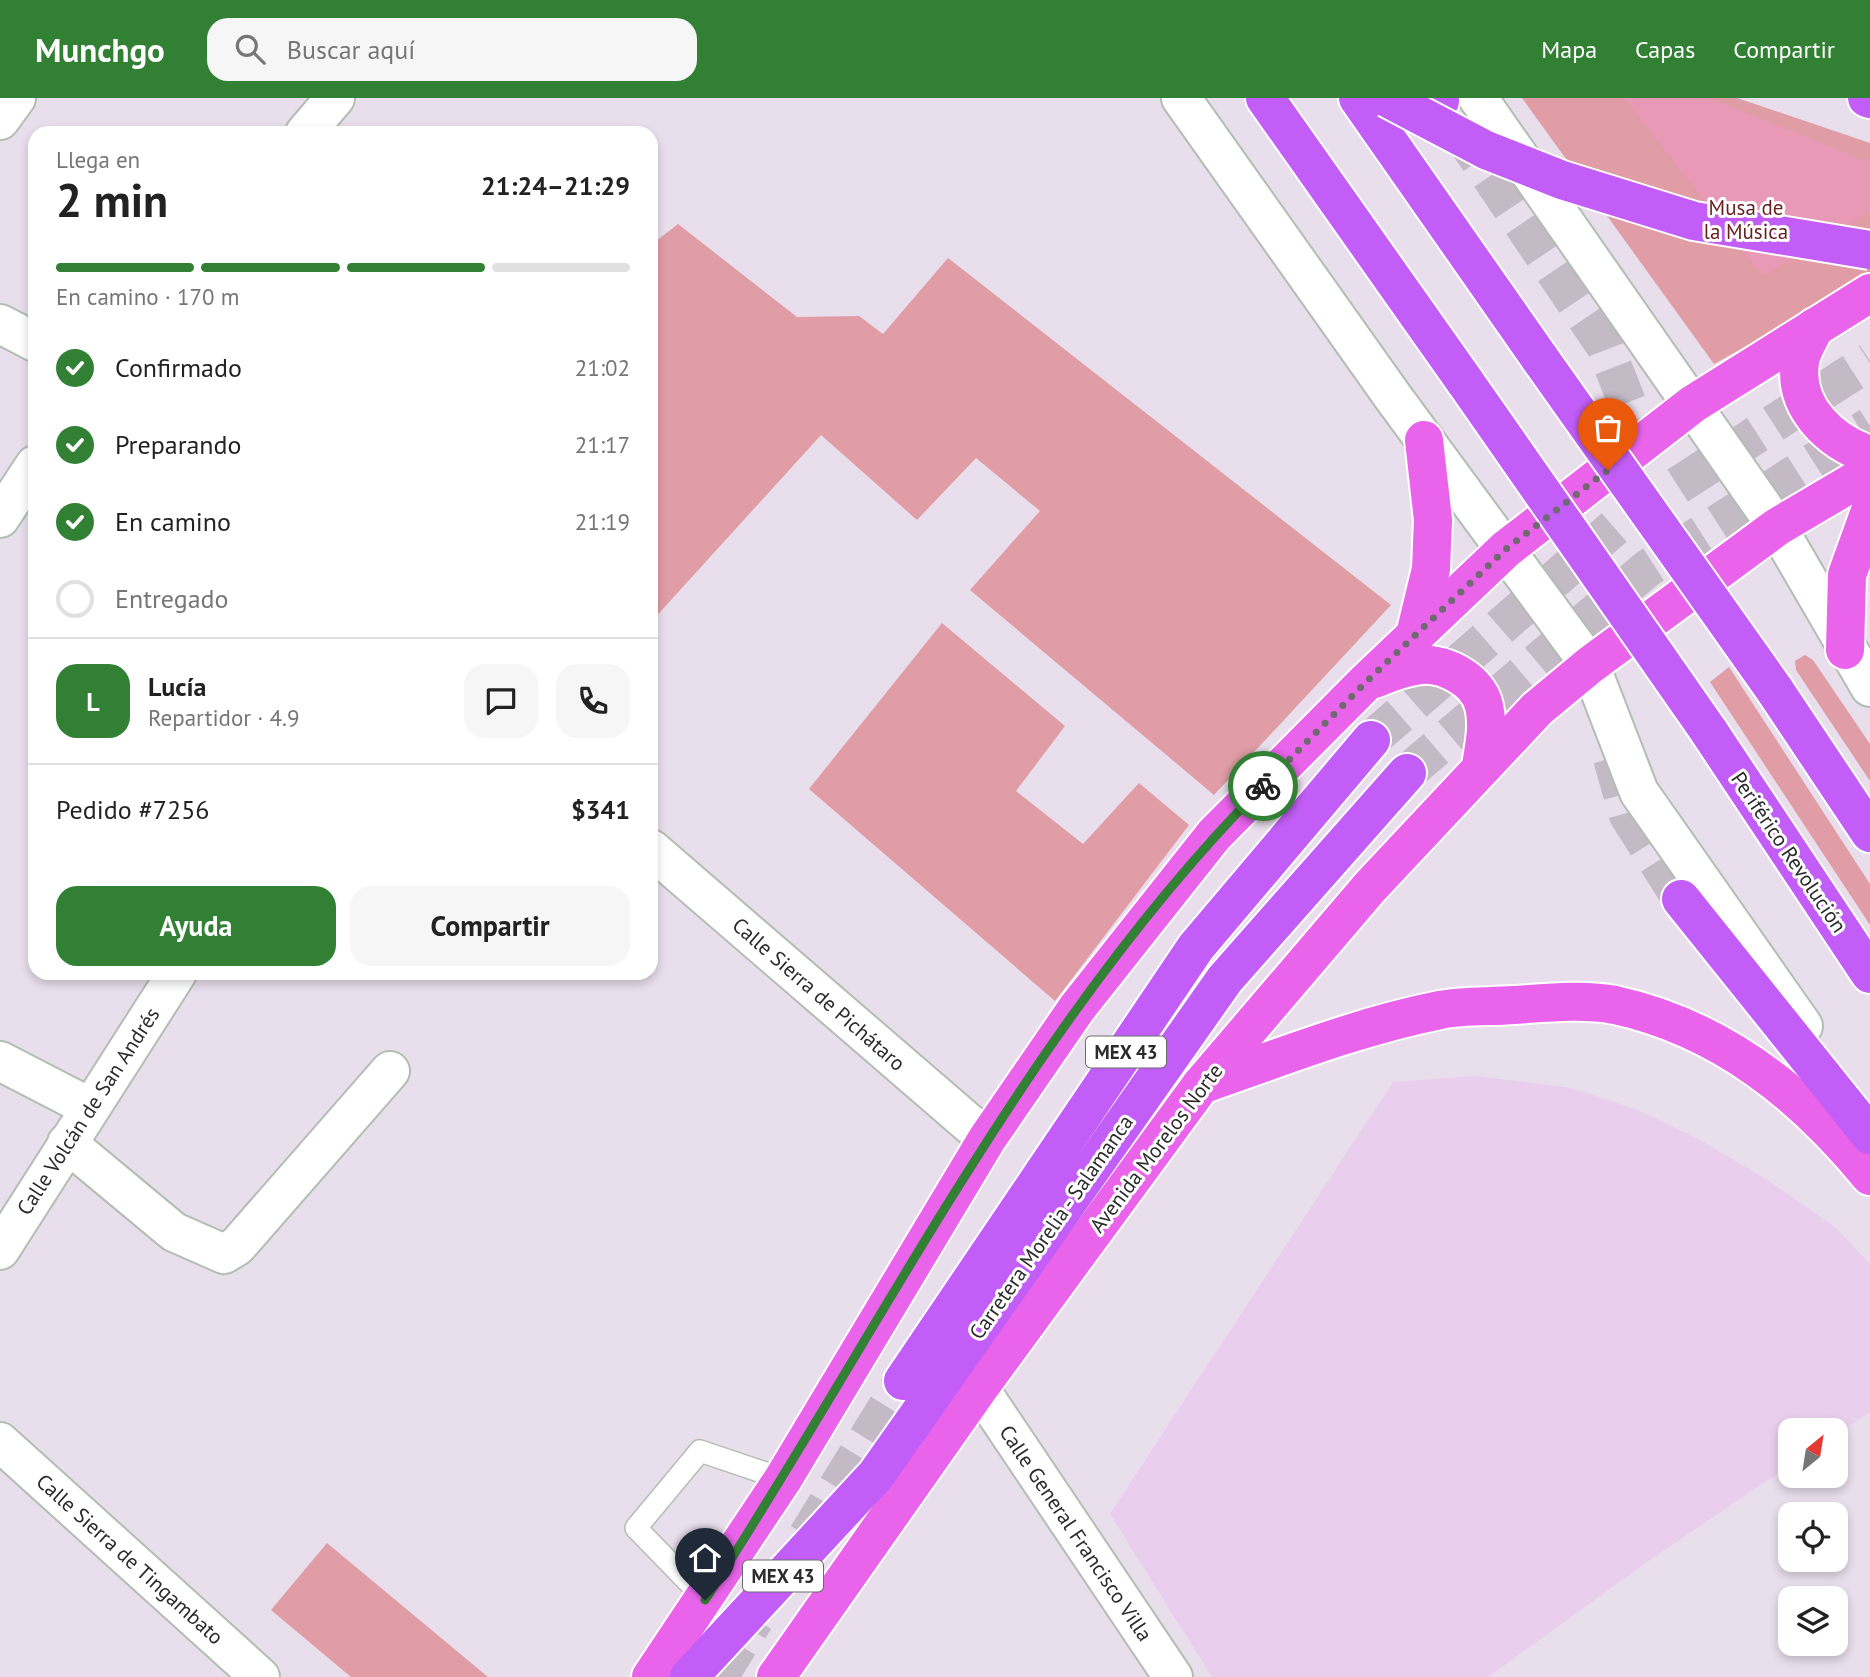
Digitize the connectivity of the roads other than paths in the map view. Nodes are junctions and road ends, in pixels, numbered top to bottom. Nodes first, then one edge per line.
1 (16, 98) edge
2 (335, 98) edge
3 (1181, 98) edge
4 (1265, 98) edge
5 (1358, 98) edge
6 (1387, 98) edge
7 (1479, 98) edge
8 (0, 120) edge
9 (311, 126) edge
10 (1870, 250) edge
11 (1870, 293) edge
12 (0, 324) edge
13 (1815, 327) junction
14 (28, 338) edge
15 (1692, 404) junction
16 (1424, 440) junction
17 (1870, 455) edge
18 (1870, 472) edge
19 (28, 475) edge
20 (1870, 511) edge
21 (0, 519) edge
22 (1777, 527) junction
23 (1506, 549) junction
24 (1415, 635) junction
25 (1845, 650) junction
26 (1591, 665) junction
27 (1367, 681) junction
28 (1870, 687) edge
29 (1371, 740) tunnel mouth
30 (1481, 766) junction
31 (1407, 773) tunnel mouth
32 (1870, 833) edge
33 (658, 855) edge
34 (1681, 899) tunnel mouth
35 (1870, 974) edge
36 (172, 980) edge
37 (0, 1061) edge
38 (390, 1071) dead end
39 (1201, 1084) junction
40 (89, 1107) junction
41 (1870, 1122) edge
42 (1870, 1135) edge
43 (987, 1139) junction
44 (67, 1143) junction
45 (1870, 1176) edge
46 (0, 1250) edge
47 (904, 1381) tunnel mouth
48 (979, 1388) junction
49 (0, 1441) edge
50 (783, 1479) junction
51 (705, 1600) junction
52 (260, 1677) edge
53 (651, 1677) edge
54 (690, 1677) edge
55 (776, 1677) edge
56 (1172, 1677) edge

1 - 8 street
2 - 9 street
3 - 16 street
4 - 35 highway, Periférico Revolución, bridge
5 - 32 highway, bridge
6 - 10 highway, bridge
7 - 15 street
11 - 13 main road
12 - 14 street
13 - 15 main road
13 - 17 main road
15 - 22 street
15 - 23 main road
16 - 23 street
16 - 24 main road
18 - 22 main road, Avenida Morelos Norte
19 - 21 street
20 - 25 main road
22 - 25 street
22 - 26 main road, Avenida Morelos Norte
23 - 24 main road
23 - 26 street
24 - 27 main road
25 - 28 street
26 - 30 main road, Avenida Morelos Norte
26 - 41 street
27 - 30 main road
27 - 43 main road
29 - 47 highway, Carretera Morelia - Salamanca / MEX 43
30 - 39 main road, Avenida Morelos Norte
31 - 54 highway, Carretera Morelia - Salamanca / MEX 43
33 - 43 street, Calle Sierra de Pichátaro
34 - 42 highway
36 - 40 street, Calle Volcán de San Andrés
37 - 40 street
38 - 44 street
39 - 45 main road
39 - 48 main road, Avenida Morelos Norte
40 - 44 street, Calle Volcán de San Andrés
43 - 50 main road
44 - 46 street, Calle Volcán de San Andrés
48 - 55 main road, Avenida Morelos Norte
48 - 56 street, Calle General Francisco Villa
49 - 52 street, Calle Sierra de Tingambato
50 - 51 main road
50 - 51 lane
51 - 53 main road

